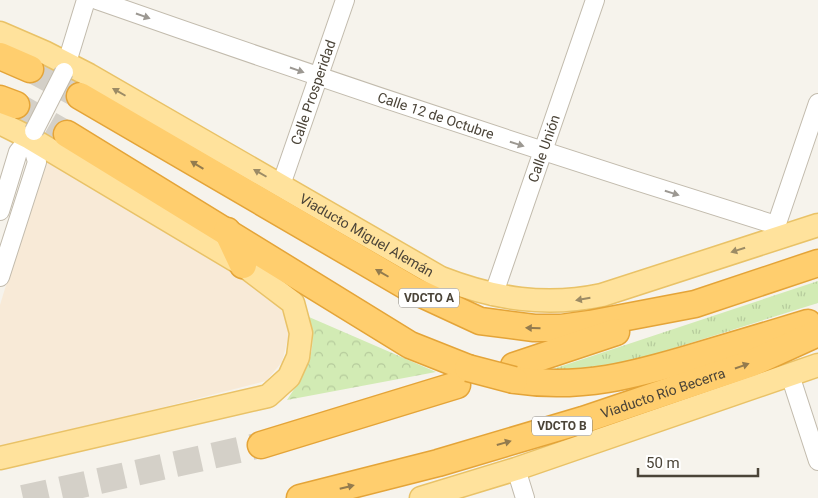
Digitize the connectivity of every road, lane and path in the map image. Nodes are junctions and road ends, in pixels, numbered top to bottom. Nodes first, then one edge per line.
1 (86, 0) edge
2 (97, 0) edge
3 (345, 0) edge
4 (595, 0) edge
5 (0, 33) edge
6 (0, 56) edge
7 (66, 68) junction
8 (30, 69) tunnel mouth
9 (318, 78) junction
10 (80, 96) tunnel mouth
11 (818, 103) edge
12 (5, 109) edge
13 (67, 134) tunnel mouth
14 (32, 135) junction
15 (542, 152) junction
16 (281, 185) junction
17 (0, 211) edge
18 (818, 224) edge
19 (227, 231) junction
20 (774, 232) junction
21 (818, 252) edge
22 (818, 263) edge
23 (249, 270) junction
24 (292, 271) junction
25 (787, 272) junction
26 (0, 277) edge
27 (493, 296) junction
28 (694, 304) junction
29 (818, 320) edge
30 (818, 333) edge
31 (818, 365) edge
32 (514, 373) junction
33 (790, 375) junction
34 (462, 376) junction
35 (261, 444) tunnel mouth
36 (0, 458) edge
37 (818, 461) edge
38 (516, 469) junction
39 (300, 498) edge
40 (421, 498) edge
41 (525, 498) edge

1 - 7 street
2 -> 9 street, Calle 12 de Octubre
3 - 9 street, Calle Prosperidad
4 - 15 street, Calle Unión
5 - 7 main road, Viaducto Miguel Alemán
6 - 8 highway
7 - 14 street, bridge
16 -> 7 main road, Viaducto Miguel Alemán
9 -> 15 street, Calle 12 de Octubre
9 - 16 street, Calle Prosperidad
28 -> 10 highway, Viaducto Miguel Alemán / VDCTO A
11 - 20 street
12 - 14 main road
13 - 19 highway
14 - 17 street
14 - 23 main road
14 - 26 street
15 -> 20 street, Calle 12 de Octubre
15 - 27 street, Calle Unión
16 - 27 main road, Viaducto Miguel Alemán
18 - 20 main road, Viaducto Miguel Alemán
19 - 23 highway
19 - 24 highway
20 -> 27 main road, Viaducto Miguel Alemán
21 - 25 highway
22 - 25 highway, Viaducto Miguel Alemán / VDCTO A
23 - 24 highway
23 - 36 main road
24 - 34 highway
25 - 28 highway, Viaducto Miguel Alemán / VDCTO A
28 - 32 highway
29 - 32 highway
39 -> 30 highway, Viaducto Río Becerra / VDCTO B
31 - 33 main road
32 - 34 highway, bridge
33 - 37 street
33 - 38 main road
34 - 35 highway
38 - 40 main road
38 - 41 street

